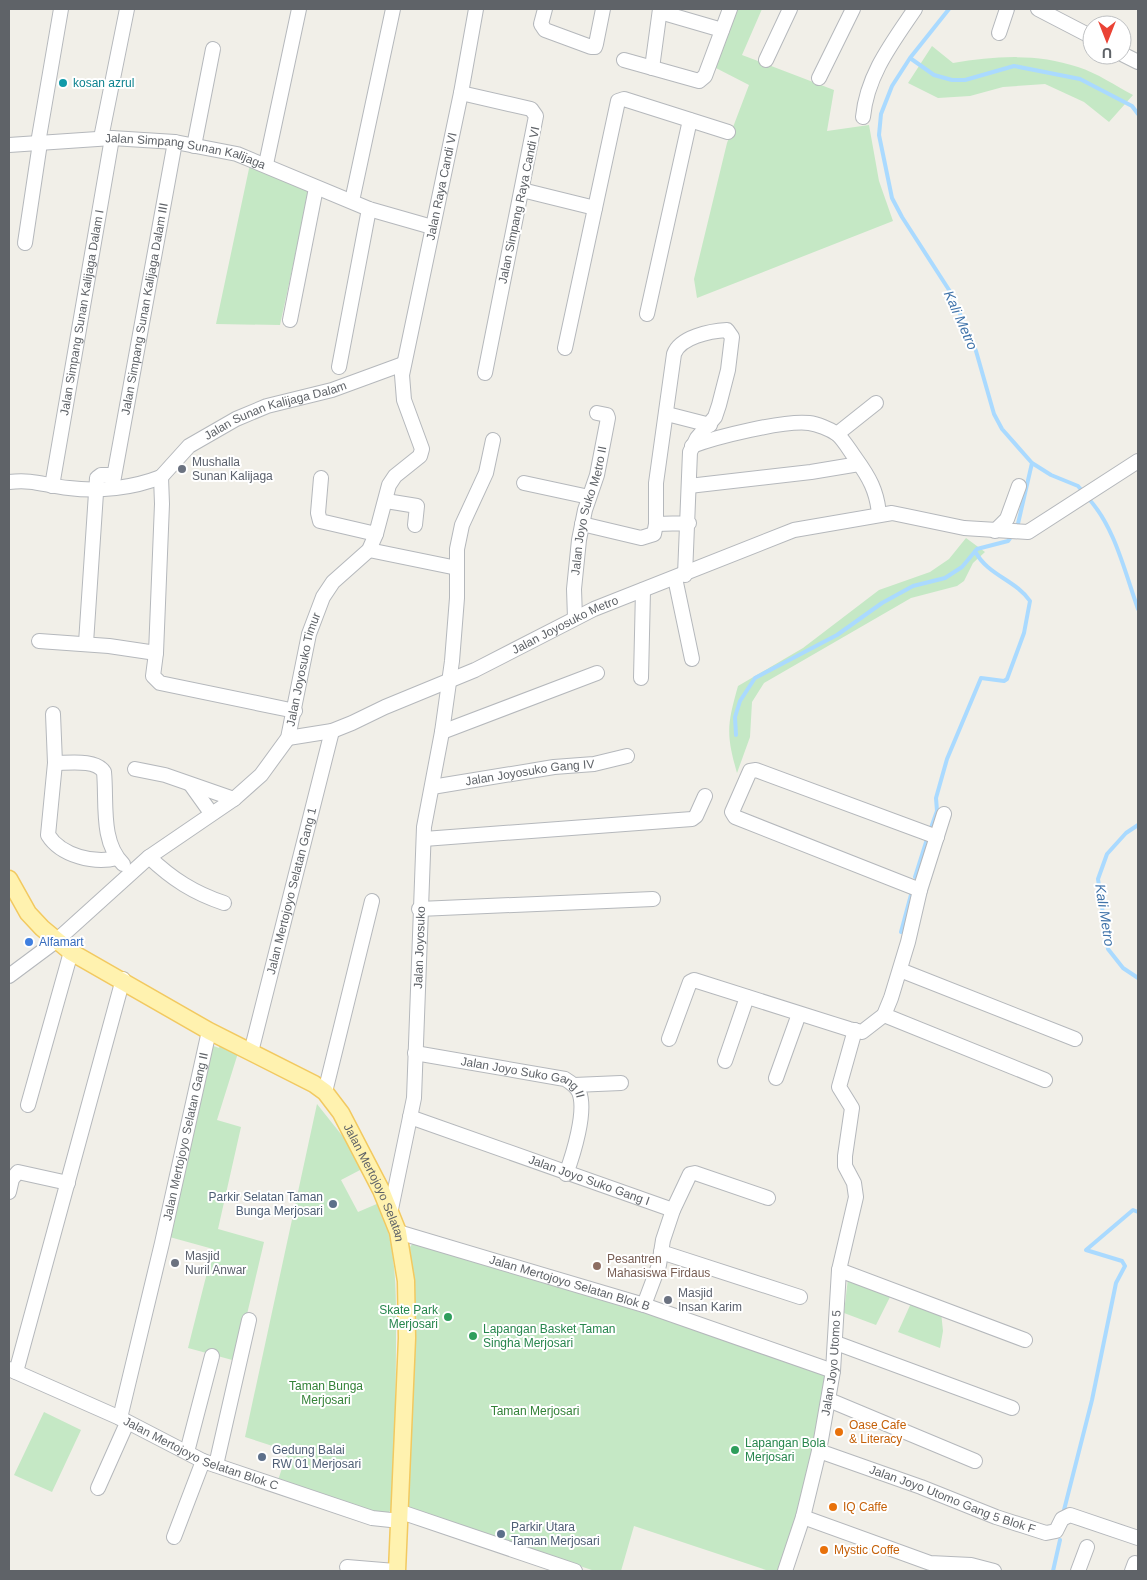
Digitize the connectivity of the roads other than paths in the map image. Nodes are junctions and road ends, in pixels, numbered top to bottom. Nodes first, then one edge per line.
1 (61, 9) edge
2 (128, 9) edge
3 (299, 9) edge
4 (393, 9) edge
5 (476, 9) edge
6 (545, 9) edge
7 (603, 9) edge
8 (730, 9) edge
9 (790, 9) edge
10 (853, 9) edge
11 (915, 9) edge
12 (1007, 9) edge
13 (1038, 9) edge
14 (663, 12) edge
15 (722, 30) junction
16 (1082, 32) edge
17 (999, 33) dead end
18 (213, 49) dead end
19 (624, 60) dead end
20 (766, 60) dead end
21 (652, 68) junction
22 (819, 78) dead end
23 (461, 93) junction
24 (863, 117) dead end
25 (690, 120) junction
26 (728, 132) dead end
27 (106, 134) junction
28 (176, 142) junction
29 (39, 143) junction
30 (9, 145) edge
31 (194, 146) junction
32 (266, 164) junction
33 (316, 188) junction
34 (522, 190) junction
35 (354, 195) junction
36 (595, 208) junction
37 (370, 209) junction
38 (432, 228) junction
39 (25, 243) dead end
40 (647, 314) dead end
41 (290, 320) dead end
42 (565, 348) dead end
43 (403, 364) junction
44 (339, 367) dead end
45 (485, 374) dead end
46 (876, 403) dead end
47 (597, 413) dead end
48 (667, 414) junction
49 (710, 425) junction
50 (837, 434) junction
51 (493, 440) dead end
52 (692, 446) junction
53 (1138, 462) edge
54 (859, 464) junction
55 (161, 477) junction
56 (321, 478) dead end
57 (9, 482) edge
58 (114, 482) junction
59 (524, 483) dead end
60 (52, 486) junction
61 (689, 486) junction
62 (1019, 486) dead end
63 (96, 489) junction
64 (589, 497) junction
65 (386, 501) junction
66 (879, 514) junction
67 (689, 523) junction
68 (415, 524) dead end
69 (582, 524) junction
70 (656, 524) junction
71 (999, 531) junction
72 (376, 534) junction
73 (369, 550) junction
74 (457, 568) junction
75 (680, 576) junction
76 (643, 590) junction
77 (575, 618) junction
78 (39, 640) dead end
79 (86, 643) junction
80 (156, 653) junction
81 (692, 659) dead end
82 (597, 673) dead end
83 (641, 678) dead end
84 (449, 681) junction
85 (295, 711) junction
86 (53, 714) dead end
87 (332, 731) junction
88 (442, 732) junction
89 (288, 738) junction
90 (627, 756) dead end
91 (55, 763) junction
92 (136, 768) dead end
93 (191, 785) junction
94 (432, 787) junction
95 (704, 796) dead end
96 (234, 799) junction
97 (211, 814) junction
98 (944, 814) dead end
99 (937, 836) junction
100 (424, 839) junction
101 (149, 857) junction
102 (117, 858) junction
103 (132, 873) junction
104 (9, 879) edge
105 (920, 890) junction
106 (653, 899) dead end
107 (372, 900) dead end
108 (224, 903) dead end
109 (419, 910) junction
110 (56, 941) junction
111 (71, 952) junction
112 (900, 970) junction
113 (9, 976) edge
114 (123, 979) junction
115 (747, 996) junction
116 (799, 1014) junction
117 (884, 1015) junction
118 (209, 1030) junction
119 (854, 1030) junction
120 (669, 1039) dead end
121 (1075, 1039) dead end
122 (251, 1052) junction
123 (416, 1053) junction
124 (725, 1061) dead end
125 (776, 1078) dead end
126 (1045, 1080) dead end
127 (621, 1083) dead end
128 (574, 1085) junction
129 (325, 1092) junction
130 (28, 1106) dead end
131 (410, 1117) junction
132 (566, 1174) junction
133 (68, 1183) junction
134 (9, 1192) edge
135 (768, 1198) dead end
136 (673, 1210) junction
137 (390, 1214) junction
138 (398, 1232) junction
139 (661, 1252) junction
140 (839, 1270) junction
141 (800, 1297) dead end
142 (644, 1305) junction
143 (249, 1320) dead end
144 (1025, 1340) dead end
145 (836, 1343) junction
146 (212, 1356) dead end
147 (12, 1370) edge
148 (828, 1370) junction
149 (829, 1400) junction
150 (1012, 1408) dead end
151 (123, 1421) junction
152 (819, 1450) junction
153 (187, 1452) junction
154 (975, 1461) dead end
155 (210, 1463) junction
156 (98, 1488) dead end
157 (400, 1516) junction
158 (803, 1517) junction
159 (174, 1537) dead end
160 (1138, 1538) edge
161 (1087, 1547) dead end
162 (347, 1567) dead end
163 (396, 1571) edge
164 (575, 1571) edge
165 (785, 1571) edge
166 (994, 1571) edge
167 (1078, 1571) edge

1 - 29 street
2 - 27 street, Jalan Simpang Sunan Kalijaga Dalam I
3 - 32 street
4 - 35 street
5 - 23 street, Jalan Raya Candi VI
6 - 7 street
8 - 15 street
9 - 20 street
10 - 22 street
11 - 24 street
12 - 17 street
13 - 16 street
14 - 15 street
14 - 21 street
15 - 21 street
18 - 31 street
19 - 21 street
23 - 34 street, Jalan Simpang Raya Candi VI
23 - 38 street, Jalan Raya Candi VI
25 - 26 street
25 - 36 street
25 - 40 street
27 - 28 street, Jalan Simpang Sunan Kalijaga
27 - 29 street, Jalan Simpang Sunan Kalijaga
27 - 60 street, Jalan Simpang Sunan Kalijaga Dalam I
28 - 31 street, Jalan Simpang Sunan Kalijaga
28 - 58 street, Jalan Simpang Sunan Kalijaga Dalam III
29 - 30 street, Jalan Simpang Sunan Kalijaga
29 - 39 street
31 - 32 street, Jalan Simpang Sunan Kalijaga
32 - 33 street, Jalan Simpang Sunan Kalijaga
33 - 35 street, Jalan Simpang Sunan Kalijaga
33 - 41 street
34 - 36 street
34 - 45 street, Jalan Simpang Raya Candi VI
35 - 37 street, Jalan Simpang Sunan Kalijaga
36 - 42 street
37 - 38 street, Jalan Simpang Sunan Kalijaga
37 - 44 street
38 - 43 street, Jalan Raya Candi VI
43 - 55 street, Jalan Sunan Kalijaga Dalam
43 - 65 street, Jalan Joyosuko Timur
46 - 50 street
47 - 64 street, Jalan Joyo Suko Metro II
48 - 49 street
48 - 49 street
48 - 70 street
49 - 52 street
50 - 52 street
50 - 54 street
51 - 74 street, Jalan Joyosuko
52 - 61 street
53 - 71 street, Jalan Joyosuko Metro
54 - 61 street
54 - 66 street
55 - 58 street
55 - 80 street
56 - 72 street
57 - 60 street
58 - 63 street
59 - 64 street
60 - 63 street
61 - 67 street
62 - 71 street
63 - 79 street
64 - 69 street, Jalan Joyo Suko Metro II
65 - 68 street
65 - 72 street, Jalan Joyosuko Timur
66 - 71 street, Jalan Joyosuko Metro
66 - 75 street, Jalan Joyosuko Metro
67 - 70 street
67 - 75 street
69 - 70 street
69 - 77 street, Jalan Joyo Suko Metro II
72 - 73 street, Jalan Joyosuko Timur
73 - 74 street
73 - 85 street, Jalan Joyosuko Timur
74 - 84 street, Jalan Joyosuko
75 - 76 street, Jalan Joyosuko Metro
75 - 81 street
76 - 77 street, Jalan Joyosuko Metro
76 - 83 street
77 - 84 street, Jalan Joyosuko Metro
78 - 79 street
79 - 80 street
80 - 85 street
82 - 88 street
84 - 87 street, Jalan Joyosuko Metro
84 - 88 street, Jalan Joyosuko
85 - 89 street, Jalan Joyosuko Timur
86 - 91 street
87 - 89 street, Jalan Joyosuko Metro
87 - 122 street, Jalan Mertojoyo Selatan Gang 1
88 - 94 street, Jalan Joyosuko
89 - 96 street, Jalan Joyosuko Timur
90 - 94 street, Jalan Joyosuko Gang IV
91 - 102 street
91 - 102 street
92 - 93 street
93 - 96 street
93 - 97 street
94 - 100 street, Jalan Joyosuko
95 - 100 street
96 - 97 street, Jalan Joyosuko Timur
97 - 101 street, Jalan Joyosuko Timur
98 - 99 street
99 - 105 street
99 - 105 street
100 - 109 street, Jalan Joyosuko
101 - 103 street, Jalan Joyosuko Timur
101 - 108 street
102 - 103 street
103 - 110 street, Jalan Joyosuko Timur
104 - 110 main road, Jalan Mertojoyo Selatan
105 - 112 street
106 - 109 street
107 - 129 street
109 - 123 street, Jalan Joyosuko
110 - 111 main road, Jalan Mertojoyo Selatan
110 - 113 street, Jalan Joyosuko Timur
111 - 114 main road, Jalan Mertojoyo Selatan
111 - 130 street
112 - 117 street
112 - 121 street
114 - 118 main road, Jalan Mertojoyo Selatan
114 - 133 street
115 - 116 street
115 - 120 street
115 - 124 street
116 - 119 street
116 - 125 street
117 - 119 street
117 - 126 street
118 - 122 main road, Jalan Mertojoyo Selatan
118 - 151 street, Jalan Mertojoyo Selatan Gang II
119 - 140 street, Jalan Joyo Utomo 5
122 - 129 main road, Jalan Mertojoyo Selatan
123 - 128 street, Jalan Joyo Suko Gang II
123 - 131 street, Jalan Joyosuko
127 - 128 street
128 - 132 street, Jalan Joyo Suko Gang II
129 - 137 main road, Jalan Mertojoyo Selatan
131 - 132 street, Jalan Joyo Suko Gang I
131 - 137 street, Jalan Joyosuko
132 - 136 street, Jalan Joyo Suko Gang I
133 - 134 street
133 - 147 street
135 - 136 street
136 - 139 street
137 - 138 main road, Jalan Mertojoyo Selatan
138 - 142 street, Jalan Mertojoyo Selatan Blok B
138 - 157 main road, Jalan Mertojoyo Selatan
139 - 141 street
139 - 142 street
140 - 144 street
140 - 145 street, Jalan Joyo Utomo 5
142 - 148 street, Jalan Mertojoyo Selatan Blok B
143 - 155 street
145 - 148 street, Jalan Joyo Utomo 5
145 - 150 street
146 - 153 street
147 - 151 street, Jalan Mertojoyo Selatan Blok C
148 - 149 street, Jalan Joyo Utomo 5
149 - 152 street, Jalan Joyo Utomo 5
149 - 154 street
151 - 153 street, Jalan Mertojoyo Selatan Blok C
151 - 156 street, Jalan Mertojoyo Selatan Gang II
152 - 158 street, Jalan Joyo Utomo 5
152 - 160 street, Jalan Joyo Utomo Gang 5 Blok F
153 - 155 street, Jalan Mertojoyo Selatan Blok C
155 - 157 street, Jalan Mertojoyo Selatan Blok C
155 - 159 street
157 - 163 main road, Jalan Mertojoyo Selatan
157 - 164 street, Jalan Mertojoyo Selatan Blok C
158 - 165 street, Jalan Joyo Utomo 5
158 - 166 street
161 - 167 street
162 - 163 street

